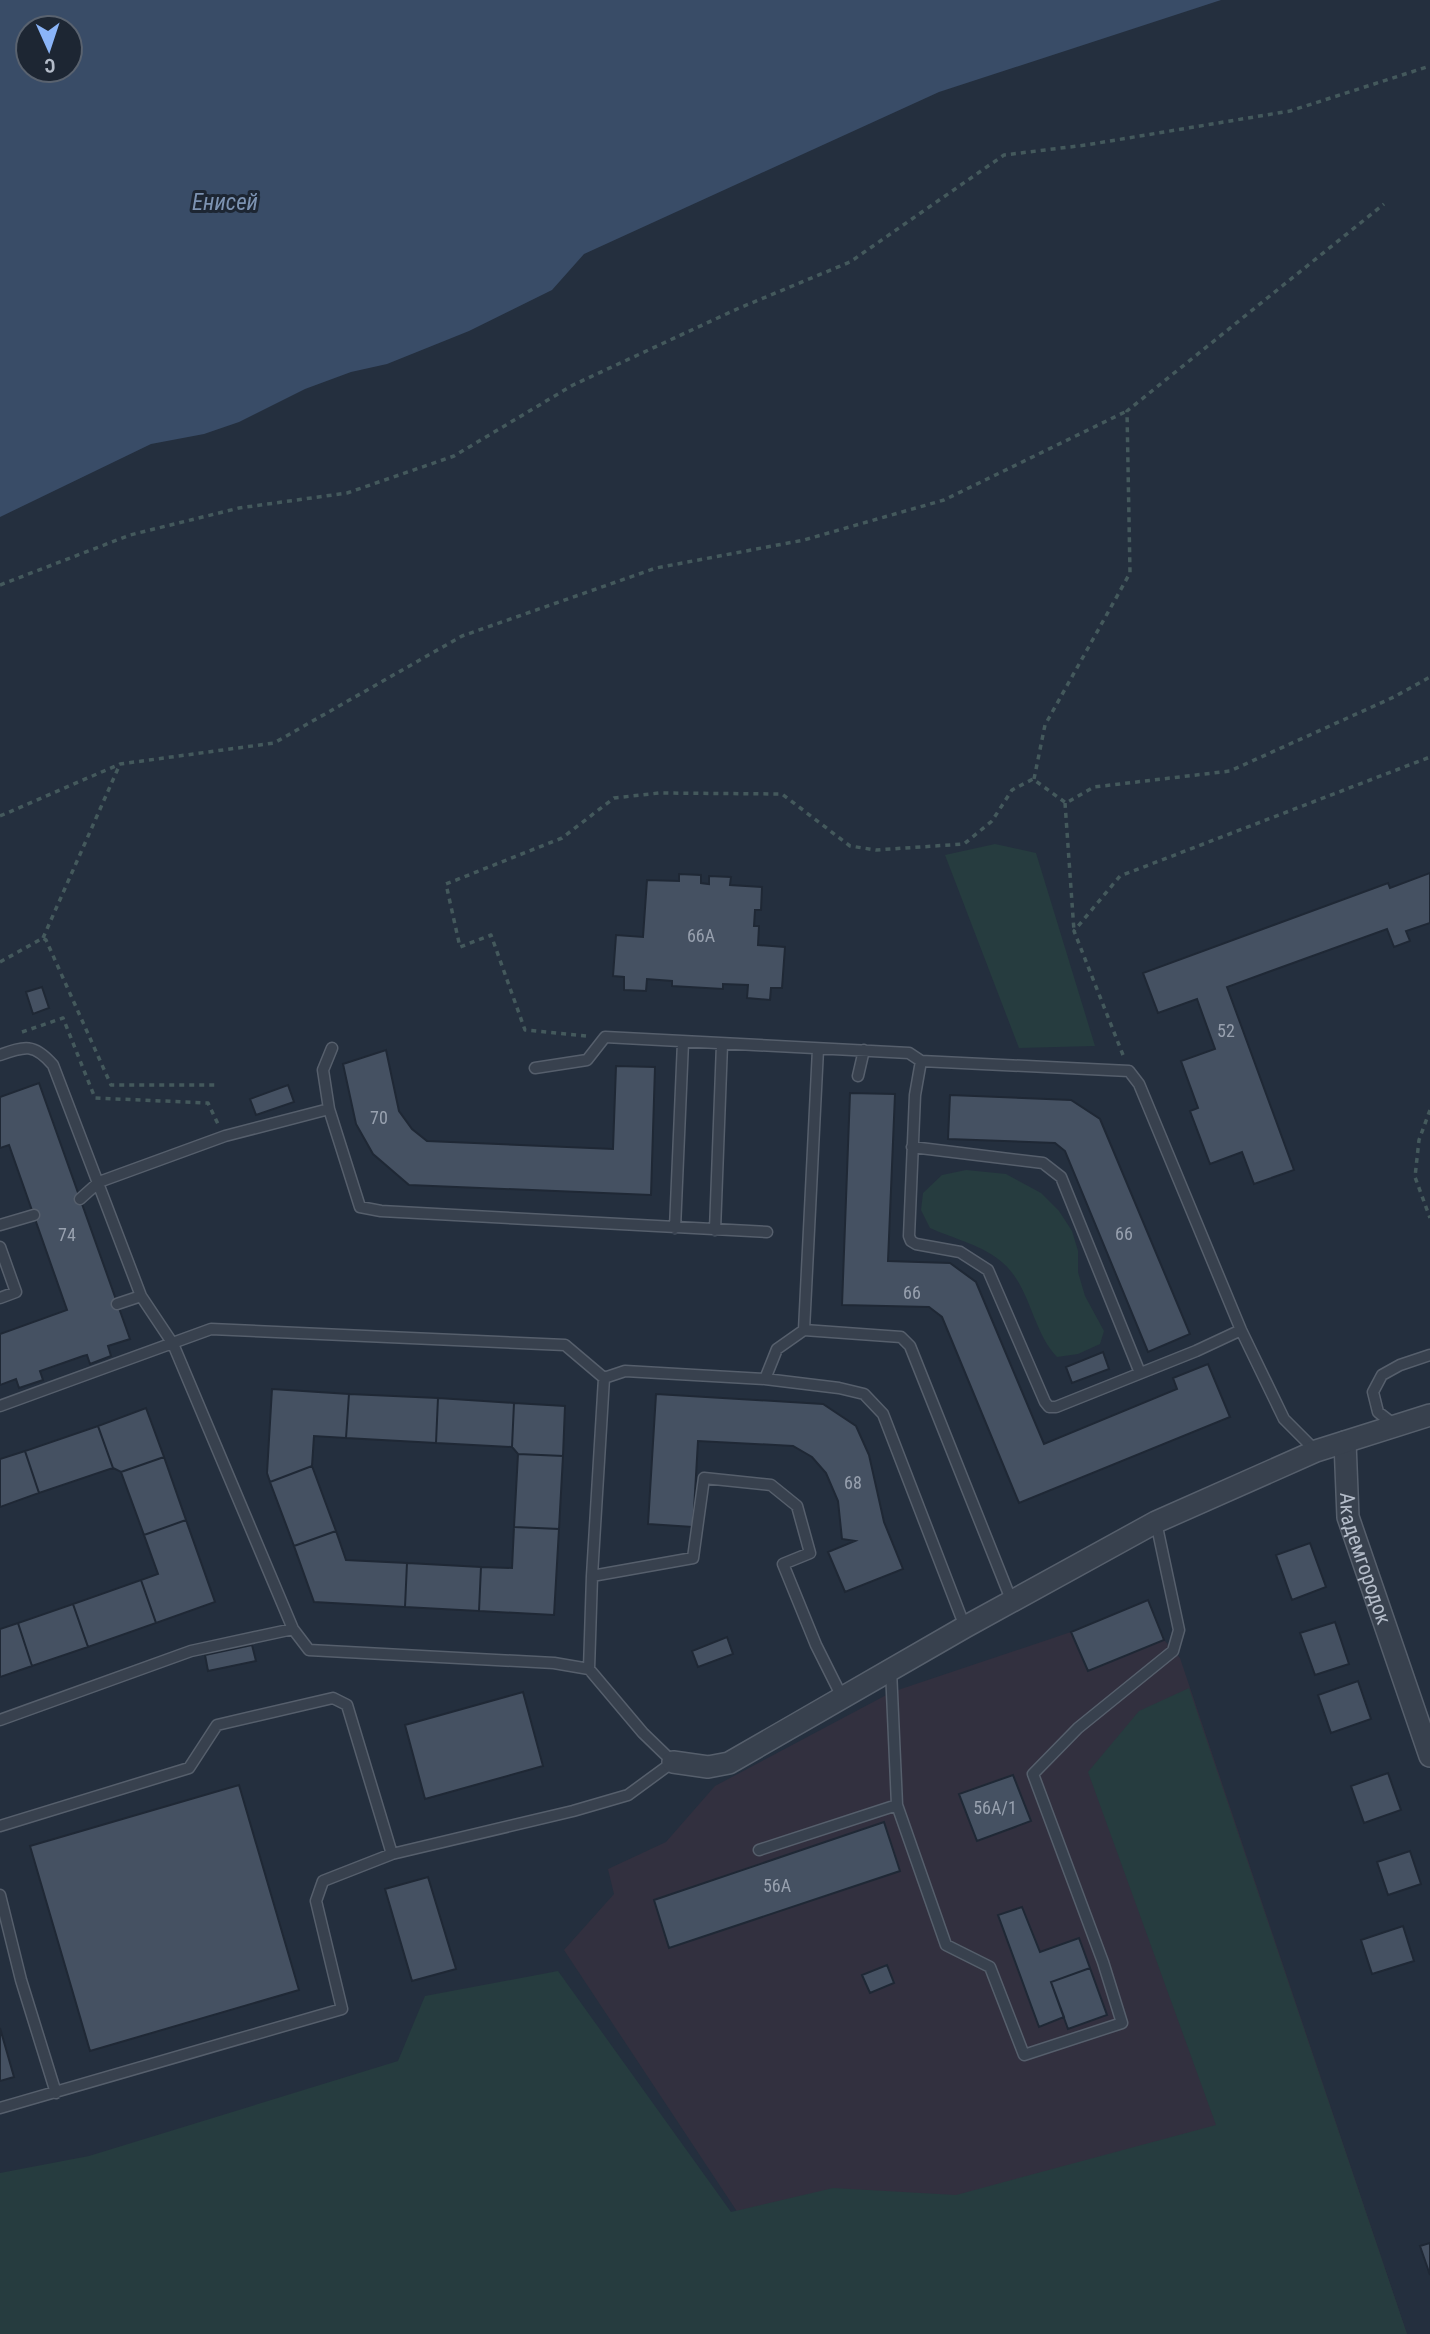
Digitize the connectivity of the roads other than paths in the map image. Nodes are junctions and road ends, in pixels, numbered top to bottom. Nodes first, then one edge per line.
1 (683, 1042) junction
2 (722, 1044) junction
3 (331, 1048) dead end
4 (818, 1048) junction
5 (864, 1050) junction
6 (0, 1055) edge
7 (921, 1061) junction
8 (536, 1068) dead end
9 (859, 1076) dead end
10 (329, 1109) junction
11 (912, 1147) junction
12 (99, 1182) junction
13 (80, 1199) dead end
14 (34, 1215) dead end
15 (0, 1225) edge
16 (675, 1228) junction
17 (715, 1230) junction
18 (767, 1232) dead end
19 (0, 1247) edge
20 (141, 1296) junction
21 (0, 1298) edge
22 (117, 1304) dead end
23 (804, 1330) junction
24 (1241, 1330) junction
25 (173, 1344) junction
26 (1430, 1355) edge
27 (1140, 1373) junction
28 (604, 1378) junction
29 (765, 1379) junction
30 (0, 1406) edge
31 (1430, 1415) edge
32 (1396, 1426) junction
33 (1345, 1442) junction
34 (1316, 1451) junction
35 (1156, 1522) junction
36 (592, 1576) junction
37 (1012, 1602) junction
38 (965, 1628) junction
39 (293, 1629) junction
40 (589, 1669) junction
41 (891, 1670) junction
42 (842, 1698) junction
43 (0, 1720) edge
44 (1430, 1756) edge
45 (673, 1762) junction
46 (897, 1805) junction
47 (0, 1826) edge
48 (759, 1850) dead end
49 (392, 1854) junction
50 (0, 1895) edge
51 (56, 2092) junction
52 (0, 2108) edge

1 - 2 lane
1 - 8 lane
1 - 16 lane
2 - 4 lane
2 - 17 lane
3 - 10 lane
4 - 5 lane
4 - 23 lane
5 - 7 lane
5 - 9 lane
6 - 12 lane
7 - 11 lane
7 - 24 lane
10 - 12 lane
10 - 16 lane
11 - 27 lane
11 - 27 lane
12 - 13 lane
12 - 20 lane
14 - 15 lane
16 - 17 lane
17 - 18 lane
19 - 21 lane
20 - 22 lane
20 - 25 lane
23 - 29 lane
23 - 37 lane
24 - 27 lane
24 - 34 lane
25 - 28 lane
25 - 30 lane
25 - 39 lane
26 - 32 lane
28 - 29 lane
28 - 36 lane
29 - 38 lane
31 - 32 street
32 - 33 street
33 - 34 street
33 - 44 street, Академгородок
34 - 35 street
35 - 37 street
35 - 46 lane
36 - 40 lane
36 - 42 lane
37 - 38 street
38 - 41 street
39 - 40 lane
39 - 43 lane
40 - 45 lane
41 - 42 street
41 - 46 lane
42 - 45 street
45 - 49 lane
46 - 48 lane
47 - 49 lane
49 - 51 lane
50 - 51 lane
51 - 52 lane

